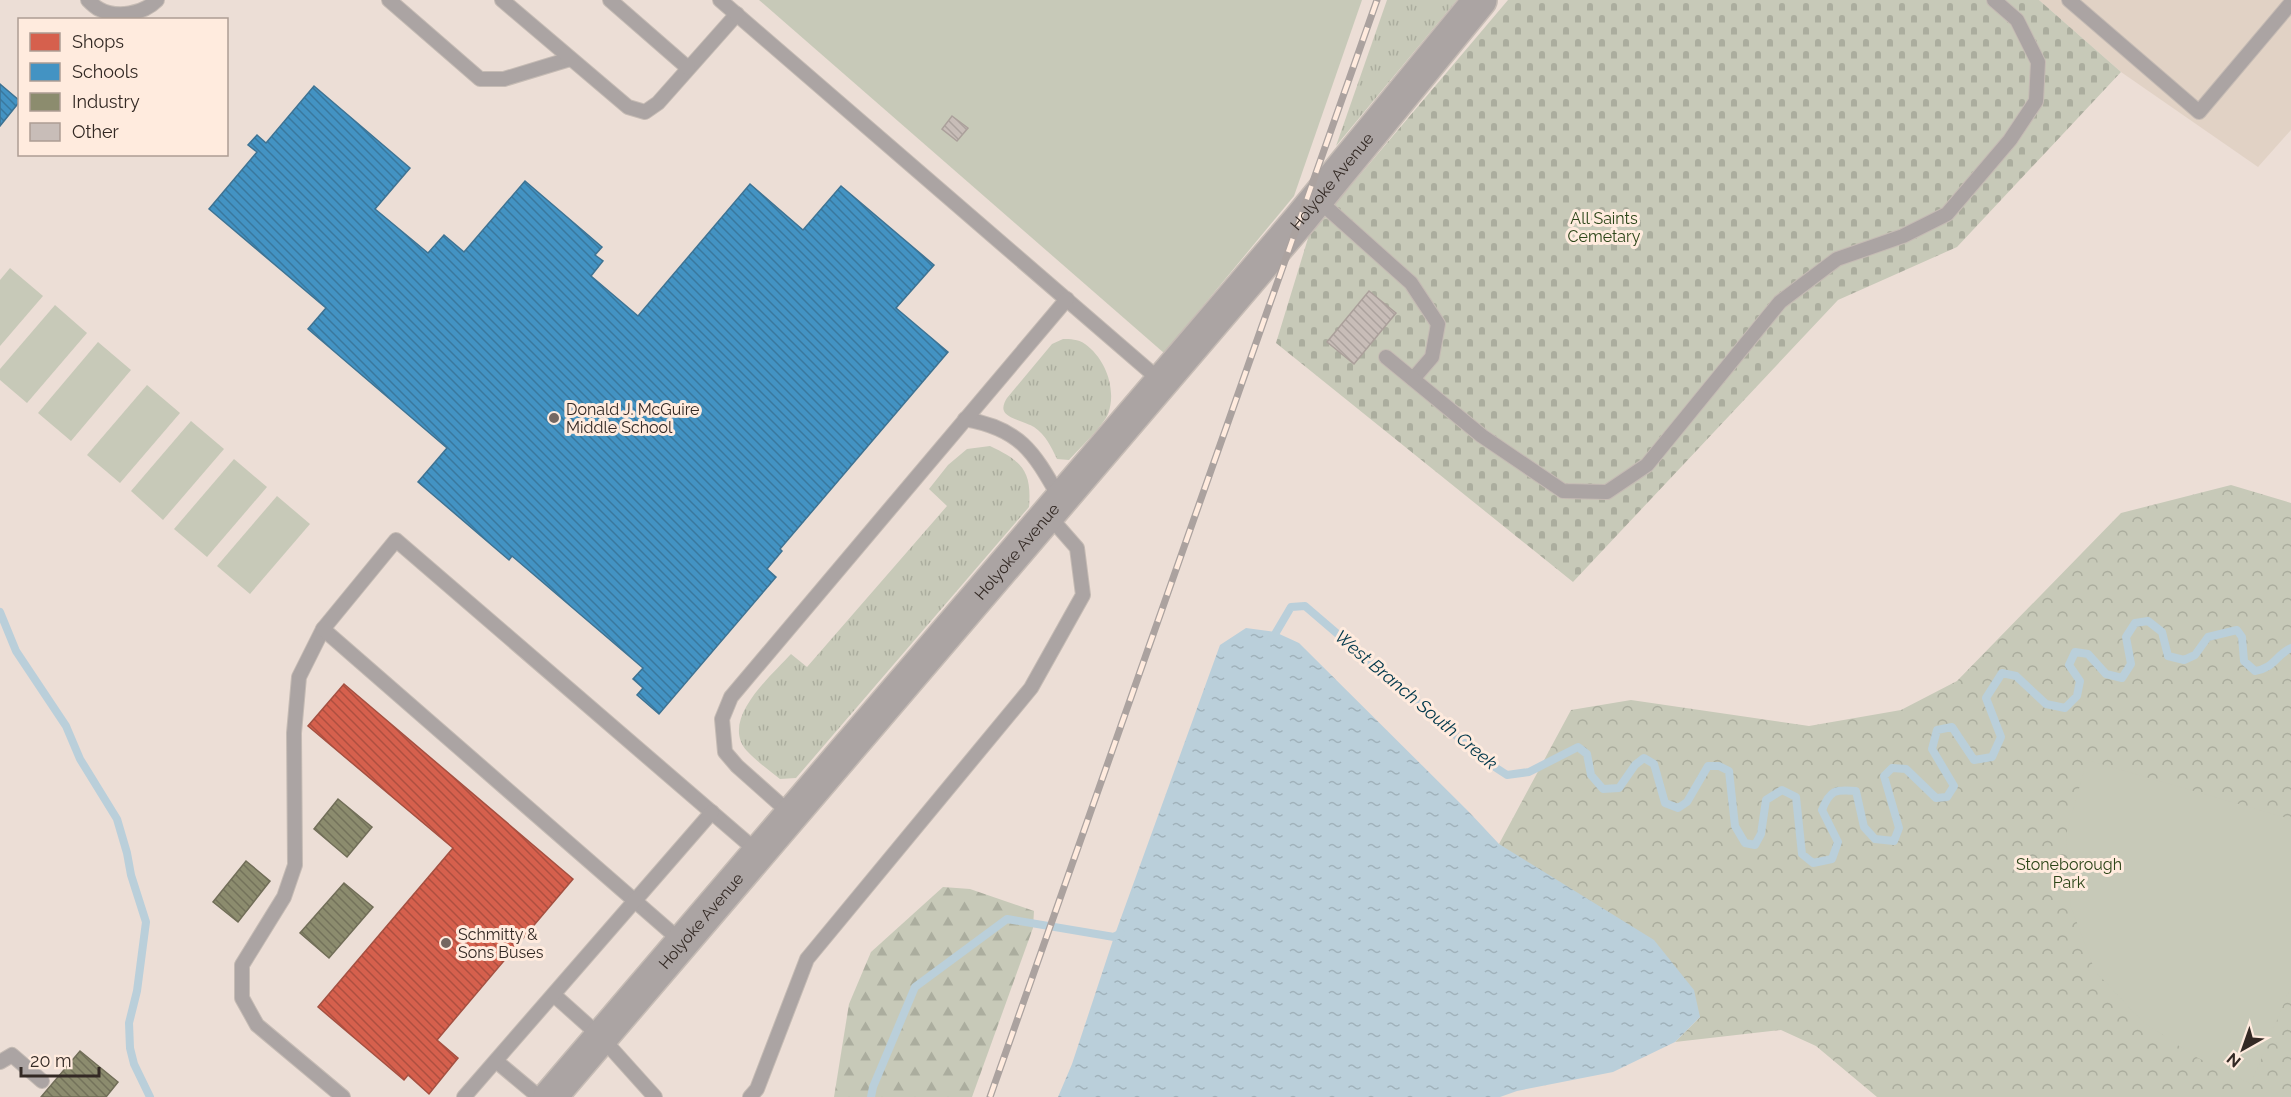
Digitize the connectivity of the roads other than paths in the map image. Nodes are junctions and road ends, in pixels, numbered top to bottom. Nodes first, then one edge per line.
1 (88, 0) edge
2 (157, 0) edge
3 (389, 0) edge
4 (502, 0) edge
5 (610, 0) edge
6 (720, 0) edge
7 (1480, 0) edge
8 (1994, 0) edge
9 (2069, 0) edge
10 (2291, 3) edge
11 (737, 14) junction
12 (570, 59) junction
13 (688, 68) junction
14 (1317, 199) junction
15 (1067, 299) junction
16 (1386, 357) dead end
17 (1413, 379) junction
18 (1162, 382) junction
19 (965, 419) junction
20 (1054, 508) junction
21 (323, 629) junction
22 (712, 812) junction
23 (792, 814) junction
24 (759, 853) junction
25 (636, 902) junction
26 (682, 942) junction
27 (554, 994) junction
28 (601, 1037) junction
29 (496, 1061) junction
30 (0, 1062) edge
31 (42, 1081) dead end
32 (343, 1097) edge
33 (464, 1097) edge
34 (540, 1097) edge
35 (550, 1097) edge
36 (655, 1097) edge
37 (750, 1097) edge

1 - 2 lane
3 - 12 lane
4 - 12 lane
5 - 13 lane
6 - 11 lane
7 - 14 street, Holyoke Avenue
8 - 17 lane
9 - 10 lane
11 - 13 lane
11 - 15 lane
12 - 13 lane
14 - 17 lane
14 - 18 street, Holyoke Avenue
15 - 18 lane
15 - 19 lane
16 - 17 lane
18 - 20 street, Holyoke Avenue
19 - 20 lane
19 - 23 lane
20 - 23 street, Holyoke Avenue
20 - 37 lane
21 - 22 lane
21 - 25 lane
21 - 32 lane
22 - 24 lane
22 - 25 lane
23 - 24 street, Holyoke Avenue
24 - 26 street, Holyoke Avenue
25 - 26 lane
25 - 27 lane
26 - 28 street, Holyoke Avenue
27 - 28 lane
27 - 29 lane
28 - 35 street, Holyoke Avenue
28 - 36 lane
29 - 33 lane
29 - 34 lane
30 - 31 lane

